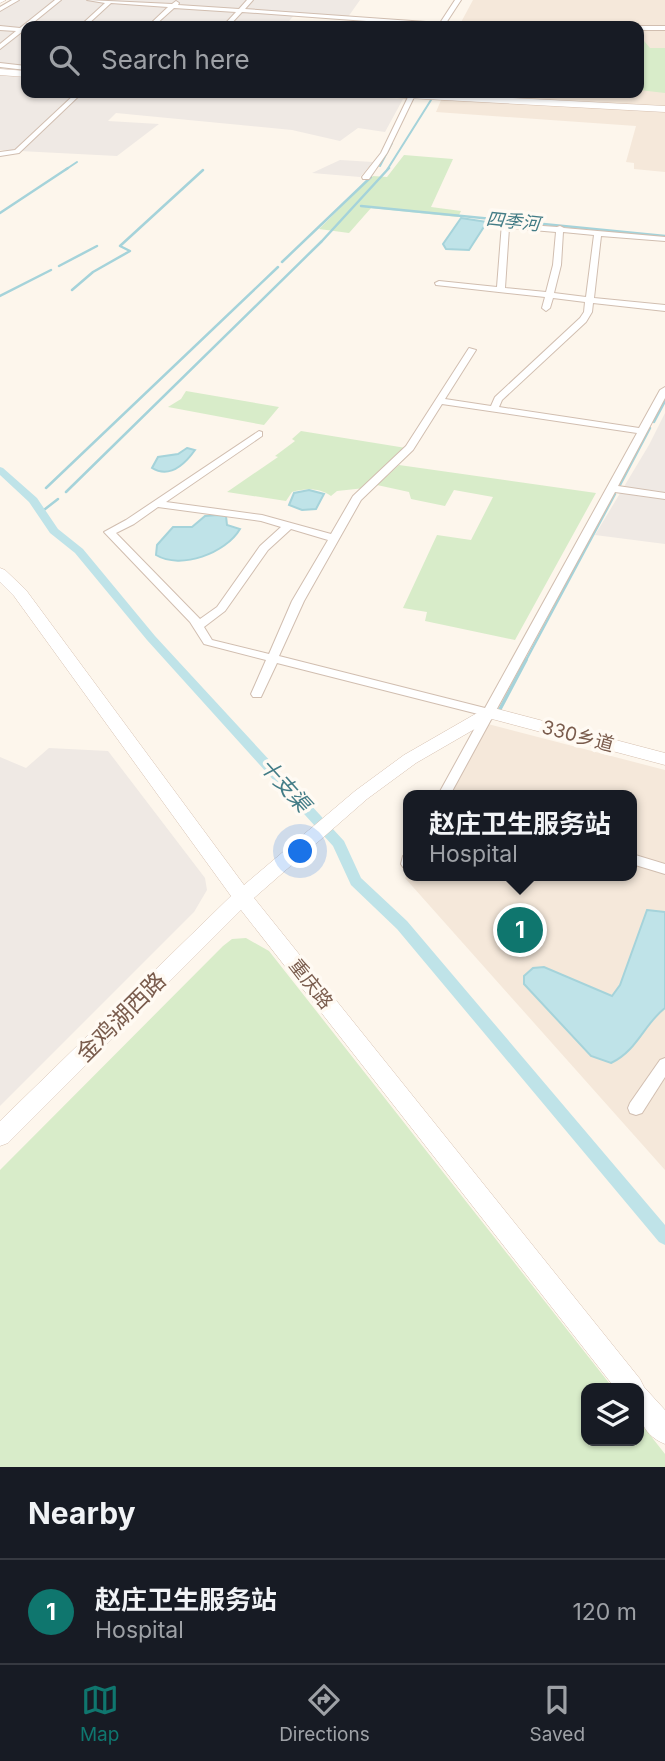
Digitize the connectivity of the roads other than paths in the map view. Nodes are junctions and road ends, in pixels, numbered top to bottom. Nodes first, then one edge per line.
1 (16, 0) edge
2 (58, 0) edge
3 (90, 0) edge
4 (178, 0) edge
5 (250, 0) edge
6 (458, 0) edge
7 (110, 1) edge
8 (163, 5) junction
9 (172, 6) junction
10 (0, 9) edge
11 (240, 11) junction
12 (34, 21) edge
13 (88, 21) edge
14 (146, 21) edge
15 (156, 21) edge
16 (231, 21) edge
17 (359, 21) edge
18 (445, 21) edge
19 (0, 28) edge
20 (644, 28) edge
21 (665, 28) edge
22 (21, 30) edge
23 (21, 32) edge
24 (0, 47) edge
25 (0, 65) edge
26 (21, 67) edge
27 (0, 72) edge
28 (21, 74) edge
29 (74, 98) edge
30 (410, 98) edge
31 (479, 98) edge
32 (665, 109) edge
33 (0, 154) edge
34 (366, 177) dead end
35 (561, 228) junction
36 (598, 232) junction
37 (665, 239) edge
38 (439, 283) dead end
39 (502, 290) junction
40 (548, 294) junction
41 (588, 299) junction
42 (546, 308) dead end
43 (665, 308) edge
44 (472, 350) dead end
45 (665, 390) edge
46 (439, 401) junction
47 (494, 409) junction
48 (640, 431) junction
49 (259, 434) dead end
50 (611, 488) junction
51 (665, 496) edge
52 (157, 504) junction
53 (289, 525) junction
54 (334, 538) junction
55 (0, 573) edge
56 (198, 626) junction
57 (273, 659) junction
58 (257, 694) dead end
59 (490, 713) junction
60 (665, 759) edge
61 (447, 790) edge
62 (637, 861) edge
63 (665, 869) edge
64 (242, 897) junction
65 (665, 1064) edge
66 (636, 1108) dead end
67 (0, 1136) edge
68 (627, 1383) edge
69 (644, 1404) edge
70 (665, 1431) edge

1 - 10 street
2 - 12 street
3 - 7 street
4 - 9 street
5 - 11 street
6 - 18 street
7 - 8 street
7 - 13 street
8 - 9 street
8 - 14 street
9 - 11 street
9 - 15 street
11 - 16 street
11 - 17 street
19 - 22 street
20 - 21 street
23 - 24 street
25 - 26 street
27 - 28 street
29 - 33 street
30 - 34 street
31 - 32 street
35 - 36 street
35 - 39 street
35 - 40 street
36 - 37 street
36 - 41 street
38 - 39 street
39 - 40 street
40 - 41 street
40 - 42 street
41 - 43 street
41 - 47 street
44 - 46 street
45 - 48 street
46 - 47 street
46 - 54 street
47 - 48 street
48 - 50 street
49 - 52 street
50 - 51 street
50 - 59 street
52 - 53 street
52 - 56 street
53 - 54 street
53 - 56 street
54 - 57 street
55 - 64 street, 重庆路
56 - 57 street
57 - 58 street
57 - 59 street
59 - 60 street, 330乡道
59 - 61 street
59 - 64 street, 金鸡湖西路
62 - 63 street
64 - 67 street, 金鸡湖西路
64 - 68 street, 重庆路
65 - 66 street
69 - 70 street

